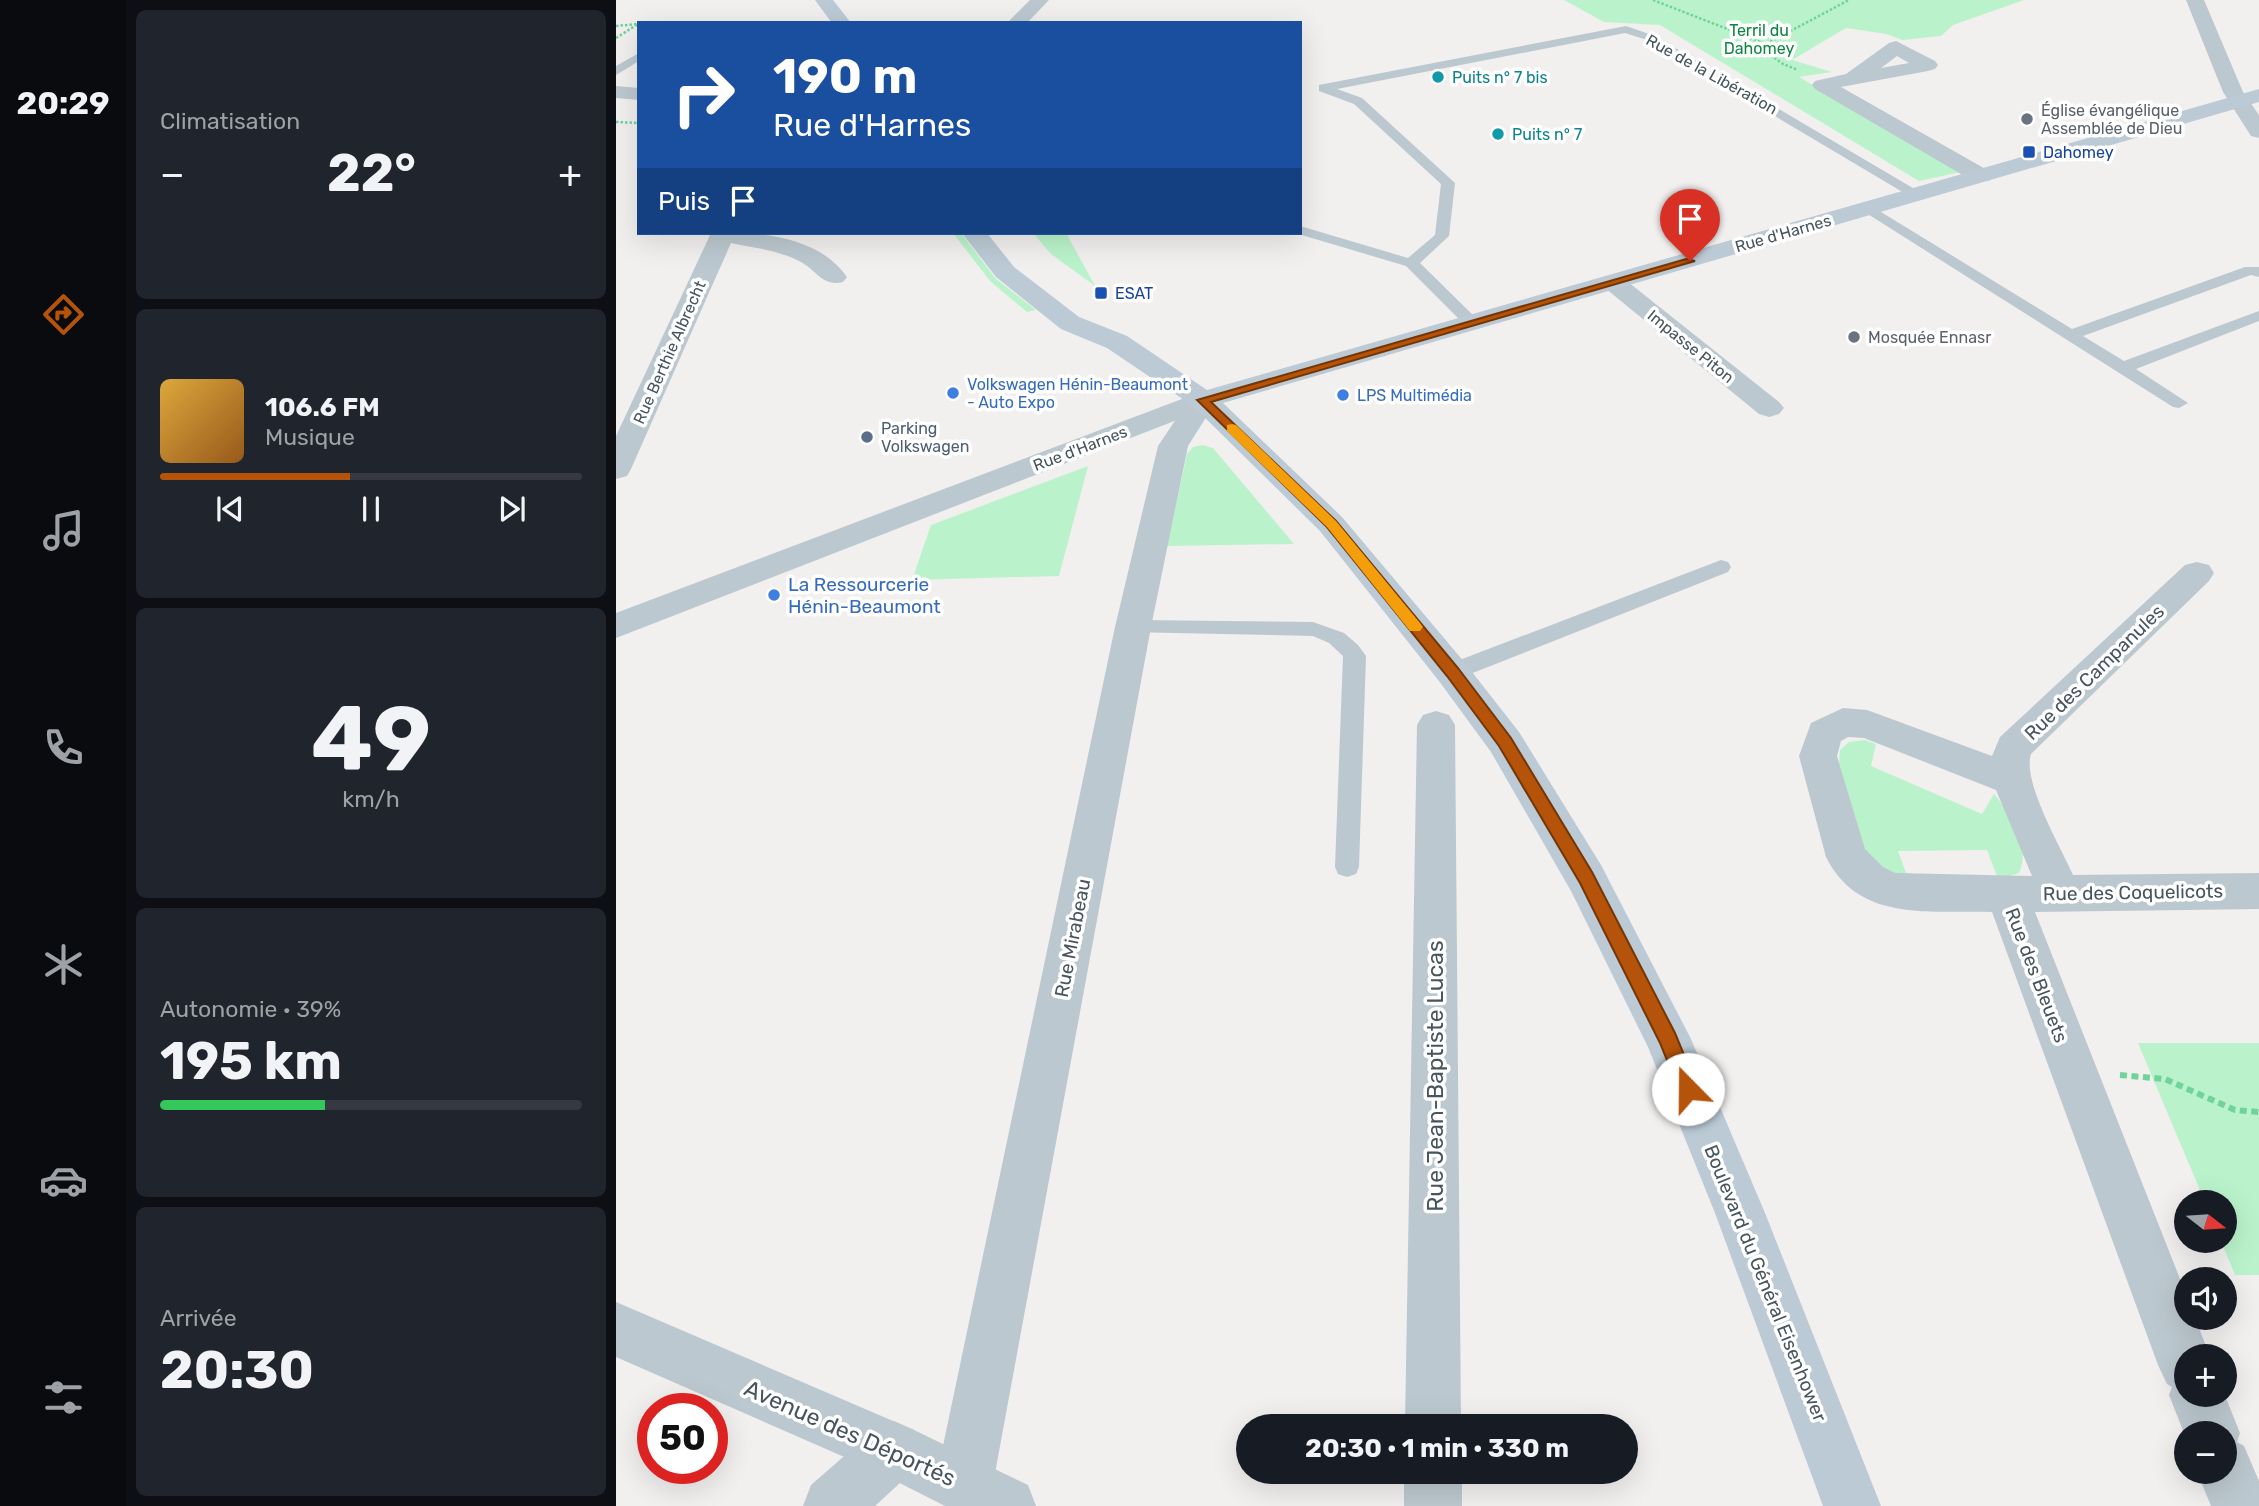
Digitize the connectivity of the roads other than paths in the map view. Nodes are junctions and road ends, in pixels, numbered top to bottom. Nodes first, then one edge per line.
1 (824, 0) edge
2 (1040, 0) edge
3 (2195, 0) edge
4 (840, 21) edge
5 (1018, 21) edge
6 (637, 57) edge
7 (616, 71) edge
8 (1853, 79) dead end
9 (616, 92) edge
10 (637, 94) edge
11 (2249, 97) edge
12 (2259, 131) edge
13 (1981, 176) junction
14 (1916, 194) junction
15 (1868, 208) junction
16 (1302, 231) edge
17 (723, 235) edge
18 (728, 235) edge
19 (976, 235) edge
20 (1411, 263) junction
21 (2259, 272) edge
22 (834, 277) dead end
23 (1614, 283) junction
24 (1095, 307) dead end
25 (2259, 316) edge
26 (1473, 324) junction
27 (2071, 335) junction
28 (1117, 342) junction
29 (2122, 368) junction
30 (1203, 400) junction
31 (2179, 403) dead end
32 (1769, 408) dead end
33 (616, 469) edge
34 (1721, 567) dead end
35 (2197, 573) dead end
36 (616, 626) edge
37 (1133, 627) junction
38 (1452, 672) junction
39 (1436, 725) dead end
40 (2011, 780) junction
41 (1347, 867) dead end
42 (2259, 891) edge
43 (2060, 893) junction
44 (2007, 894) junction
45 (616, 1329) edge
46 (2178, 1344) edge
47 (1433, 1414) edge
48 (894, 1450) junction
49 (1433, 1484) edge
50 (2231, 1484) edge
51 (985, 1495) edge
52 (832, 1506) edge
53 (1433, 1506) edge
54 (1852, 1506) edge
55 (2240, 1506) edge

1 - 4 main road
2 - 5 street
3 - 11 street
6 - 7 lane
8 - 13 street
9 - 10 street
11 - 12 street
11 - 13 main road, Rue d'Harnes
13 - 14 main road, Rue d'Harnes
14 - 15 main road, Rue d'Harnes
14 - 20 lane, Rue de la Libération
15 - 23 main road, Rue d'Harnes
15 - 27 lane
16 - 20 lane
17 - 33 street, Rue Berthie Albrecht
18 - 22 street, Rue Berthie Albrecht
19 - 28 main road
20 - 26 lane
21 - 27 lane
23 - 26 main road, Rue d'Harnes
23 - 32 street, Impasse Piton
24 - 28 main road
25 - 29 lane
26 - 30 main road, Rue d'Harnes
27 - 29 lane
28 - 30 main road, Boulevard du Général Eisenhower
29 - 31 lane
30 - 36 street, Rue d'Harnes
30 - 37 street, Rue Mirabeau
30 - 38 main road, Boulevard du Général Eisenhower
34 - 38 lane
35 - 40 street, Rue des Campanules
37 - 41 lane
37 - 51 street, Rue Mirabeau
38 - 54 main road, Boulevard du Général Eisenhower
39 - 47 street, Rue Jean-Baptiste Lucas
40 - 43 street
40 - 44 street, Rue des Bleuets
42 - 43 street, Rue des Coquelicots
43 - 44 street, Rue des Coquelicots
44 - 46 street, Rue des Bleuets
45 - 48 street, Avenue des Déportés
48 - 51 street, Avenue des Déportés
48 - 52 street
49 - 53 street
50 - 55 street

